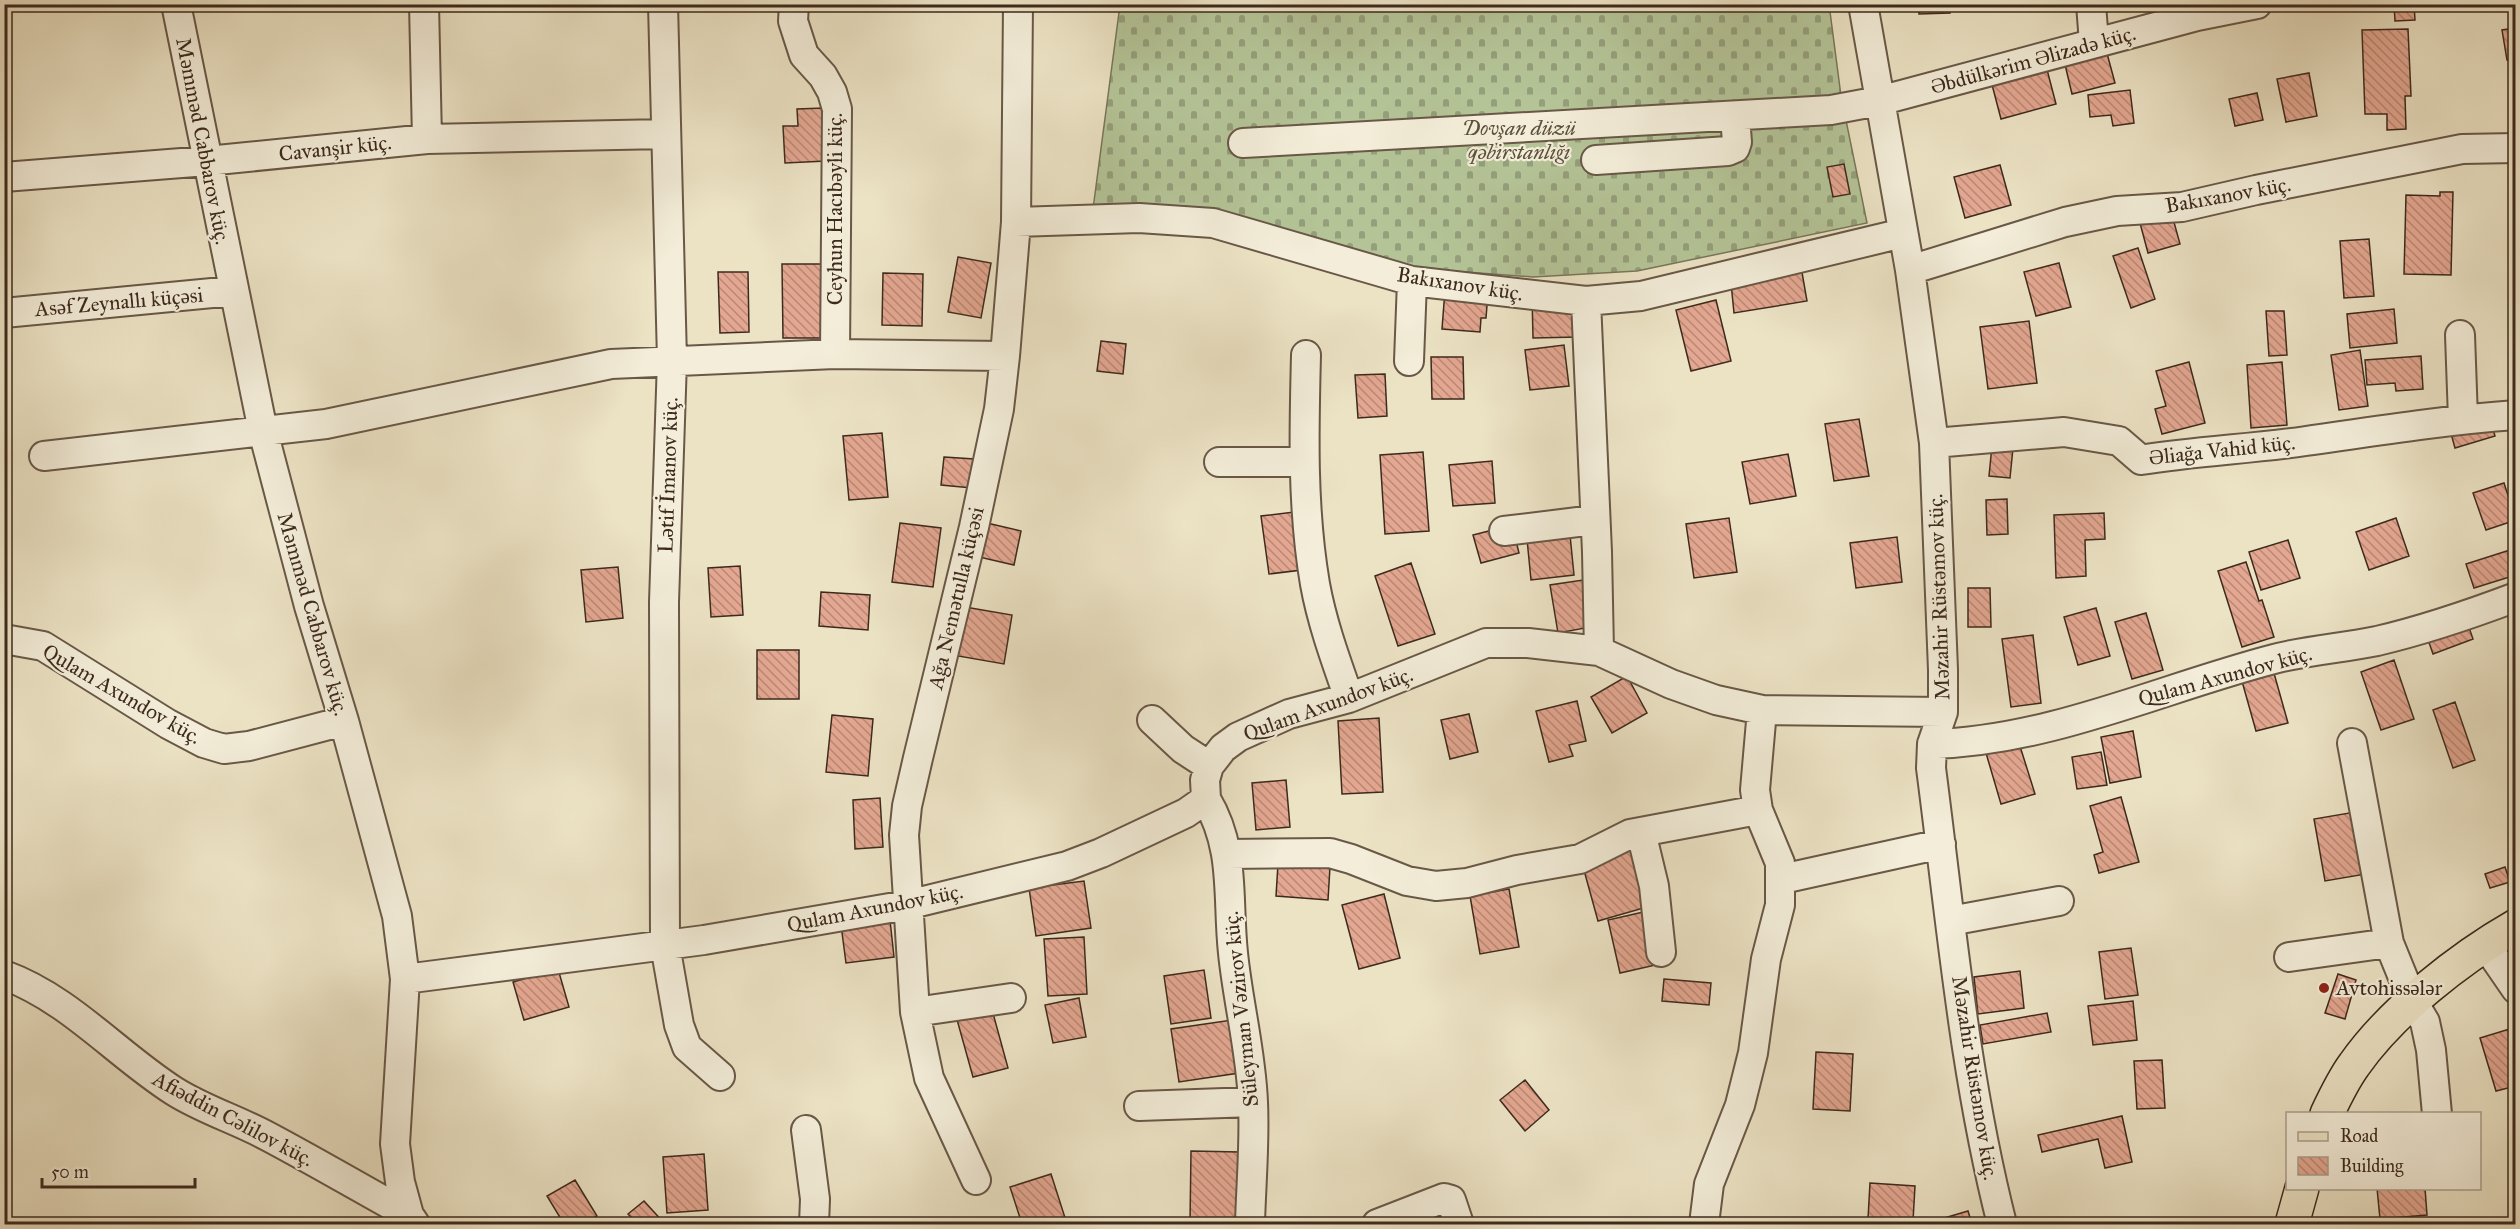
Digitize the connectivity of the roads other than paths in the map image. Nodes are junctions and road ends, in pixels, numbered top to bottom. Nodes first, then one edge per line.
1 (176, 4) edge
2 (424, 4) edge
3 (663, 4) edge
4 (794, 4) edge
5 (1018, 4) edge
6 (1863, 4) edge
7 (2091, 4) edge
8 (2257, 4) edge
9 (2094, 43) junction
10 (1879, 100) junction
11 (1735, 117) junction
12 (665, 134) junction
13 (427, 139) junction
14 (1243, 143) dead end
15 (2516, 148) edge
16 (1596, 160) dead end
17 (207, 161) junction
18 (4, 177) edge
19 (1016, 222) junction
20 (1903, 233) junction
21 (1910, 270) junction
22 (1412, 280) junction
23 (233, 291) junction
24 (1586, 301) junction
25 (4, 312) edge
26 (2460, 334) dead end
27 (835, 354) junction
28 (1306, 355) dead end
29 (1005, 356) junction
30 (672, 360) junction
31 (1409, 361) dead end
32 (2516, 415) edge
33 (2463, 419) junction
34 (263, 431) junction
35 (1934, 443) junction
36 (44, 456) dead end
37 (1219, 462) dead end
38 (1303, 462) junction
39 (1594, 520) junction
40 (1504, 531) dead end
41 (2516, 597) edge
42 (4, 639) edge
43 (1599, 651) junction
44 (1349, 698) junction
45 (1761, 710) junction
46 (1943, 712) junction
47 (1152, 720) dead end
48 (344, 721) junction
49 (2352, 743) dead end
50 (1932, 744) junction
51 (1209, 766) junction
52 (1206, 799) junction
53 (1758, 810) junction
54 (1641, 832) junction
55 (1941, 844) junction
56 (1228, 854) junction
57 (1782, 879) junction
58 (2059, 901) dead end
59 (907, 904) junction
60 (1950, 921) junction
61 (2516, 926) edge
62 (2389, 943) junction
63 (2486, 944) junction
64 (665, 945) junction
65 (1661, 952) dead end
66 (2289, 957) dead end
67 (4, 975) edge
68 (405, 979) junction
69 (2516, 989) edge
70 (1011, 998) dead end
71 (2413, 1002) junction
72 (915, 1012) junction
73 (720, 1076) dead end
74 (1253, 1102) junction
75 (1139, 1106) dead end
76 (2328, 1112) edge
77 (2437, 1112) edge
78 (806, 1130) dead end
79 (976, 1180) dead end
80 (2301, 1190) edge
81 (412, 1220) edge
82 (814, 1224) edge
83 (1251, 1224) edge
84 (1377, 1224) edge
85 (1459, 1224) edge
86 (1704, 1224) edge
87 (2002, 1224) edge
88 (2292, 1224) edge

1 - 17 street, Məmməd Cabbarov küç.
2 - 13 street
3 - 12 street, Lətif İmanov küç.
4 - 27 street, Ceyhun Hacıbəyli küç.
5 - 19 street, Ağa Nemətulla küçəsi
6 - 10 street, Məzahir Rüstəmov küç.
7 - 9 street
8 - 9 street, Əbdülkərim Əlizadə küç.
9 - 10 street, Əbdülkərim Əlizadə küç.
10 - 11 street, Əbdülkərim Əlizadə küç.
10 - 20 street, Məzahir Rüstəmov küç.
11 - 14 street, Əbdülkərim Əlizadə küç.
11 - 16 street
12 - 13 street, Cavanşir küç.
12 - 30 street, Lətif İmanov küç.
13 - 17 street, Cavanşir küç.
15 - 21 street, Bakıxanov küç.
17 - 18 street, Cavanşir küç.
17 - 23 street, Məmməd Cabbarov küç.
19 - 22 street, Bakıxanov küç.
19 - 29 street, Ağa Nemətulla küçəsi
20 - 21 street, Məzahir Rüstəmov küç.
20 - 24 street, Bakıxanov küç.
21 - 35 street, Məzahir Rüstəmov küç.
22 - 24 street, Bakıxanov küç.
22 - 31 street
23 - 25 street, Asəf Zeynallı küçəsi
23 - 34 street, Məmməd Cabbarov küç.
24 - 39 street
26 - 33 street
27 - 29 street
27 - 30 street
28 - 38 street
29 - 59 street, Ağa Nemətulla küçəsi
30 - 34 street
30 - 64 street, Lətif İmanov küç.
32 - 33 street, Əliağa Vahid küç.
33 - 35 street, Əliağa Vahid küç.
34 - 36 street
34 - 48 street, Məmməd Cabbarov küç.
35 - 46 street, Məzahir Rüstəmov küç.
37 - 38 street
38 - 44 street
39 - 40 street
39 - 43 street
41 - 50 street, Qulam Axundov küç.
42 - 48 street, Qulam Axundov küç.
43 - 44 street, Qulam Axundov küç.
43 - 45 street, Qulam Axundov küç.
44 - 51 street, Qulam Axundov küç.
45 - 46 street, Qulam Axundov küç.
45 - 53 street
46 - 50 street, Məzahir Rüstəmov küç.
47 - 51 street
48 - 68 street, Məmməd Cabbarov küç.
49 - 62 street
50 - 55 street, Məzahir Rüstəmov küç.
51 - 52 street
52 - 56 street, Süleyman Vəzirov küç.
52 - 59 street, Qulam Axundov küç.
53 - 54 street
53 - 57 street
54 - 56 street
54 - 65 street
55 - 57 street
55 - 60 street, Məzahir Rüstəmov küç.
56 - 74 street, Süleyman Vəzirov küç.
57 - 86 street
58 - 60 street
59 - 64 street, Qulam Axundov küç.
59 - 72 street, Ağa Nemətulla küçəsi
60 - 87 street, Məzahir Rüstəmov küç.
61 - 63 main road
62 - 66 street
62 - 71 street
63 - 69 street
63 - 71 main road
64 - 68 street, Qulam Axundov küç.
64 - 73 street, Lətif İmanov küç.
67 - 81 street, Afiəddin Cəlilov küç.
68 - 81 street, Məmməd Cabbarov küç.
70 - 72 street
71 - 76 main road
71 - 77 street
72 - 79 street, Ağa Nemətulla küçəsi
74 - 75 street
74 - 83 street, Süleyman Vəzirov küç.
78 - 82 street
80 - 88 main road
84 - 85 street

